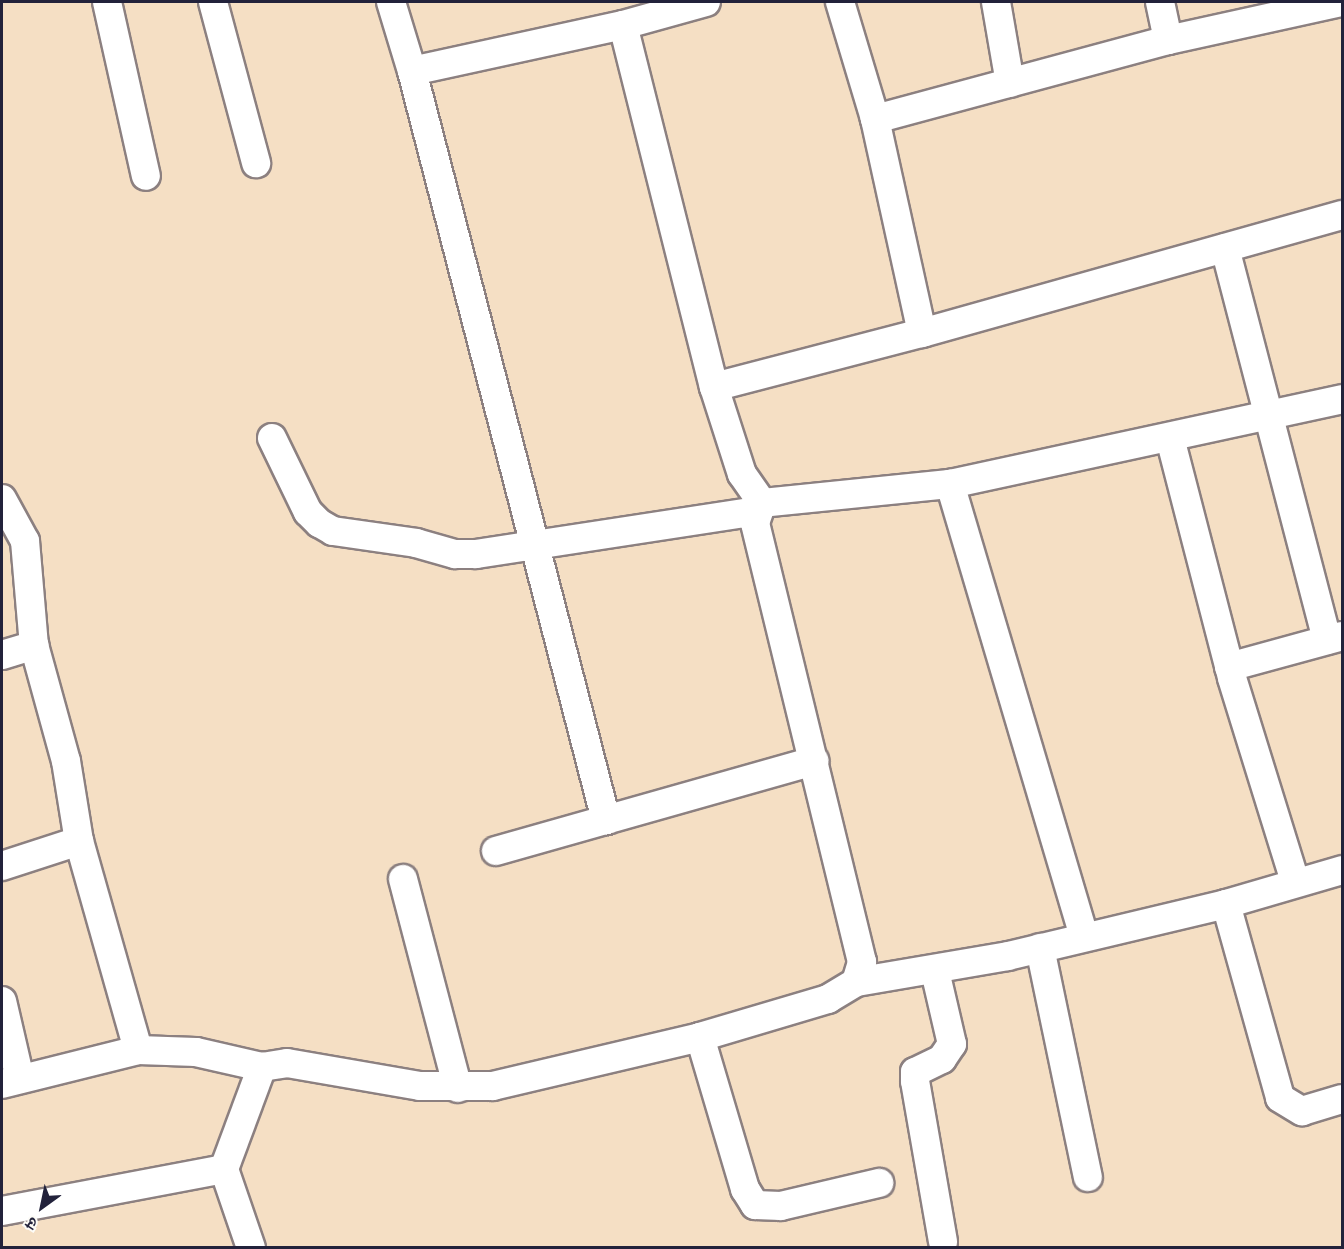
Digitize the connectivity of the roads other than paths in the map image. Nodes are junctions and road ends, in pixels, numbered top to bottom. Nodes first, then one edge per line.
1 (107, 2) edge
2 (213, 2) edge
3 (391, 2) edge
4 (706, 2) edge
5 (840, 2) edge
6 (996, 2) edge
7 (1160, 2) edge
8 (1341, 2) edge
9 (623, 25) junction
10 (1168, 40) junction
11 (412, 70) junction
12 (1011, 83) junction
13 (875, 119) junction
14 (256, 163) dead end
15 (146, 176) dead end
16 (1342, 215) edge
17 (1225, 248) junction
18 (922, 333) junction
19 (714, 387) junction
20 (1342, 399) edge
21 (1269, 417) junction
22 (272, 438) dead end
23 (1170, 438) junction
24 (950, 484) junction
25 (2, 499) edge
26 (759, 507) junction
27 (532, 543) junction
28 (1335, 638) edge
29 (34, 645) junction
30 (2, 655) edge
31 (1229, 667) junction
32 (815, 761) junction
33 (606, 820) junction
34 (79, 841) junction
35 (496, 851) dead end
36 (2, 866) edge
37 (1342, 870) edge
38 (403, 879) dead end
39 (1295, 882) junction
40 (1226, 904) junction
41 (1084, 936) junction
42 (1040, 948) junction
43 (935, 971) junction
44 (856, 982) junction
45 (2, 1001) edge
46 (700, 1037) junction
47 (138, 1050) junction
48 (262, 1067) junction
49 (11, 1081) edge
50 (458, 1088) junction
51 (1342, 1099) edge
52 (224, 1169) junction
53 (1088, 1177) dead end
54 (879, 1183) dead end
55 (2, 1211) edge
56 (944, 1242) dead end
57 (251, 1248) edge

1 - 15 street
2 - 14 street
3 - 11 street
4 - 9 street
5 - 13 street
6 - 12 street
7 - 10 street
8 - 10 street
9 - 11 street
9 - 19 street
10 - 12 street
11 - 27 street
12 - 13 street
13 - 18 street
16 - 17 street
17 - 18 street
17 - 21 street
18 - 19 street
19 - 26 street
20 - 21 street
21 - 23 street
21 - 28 street
22 - 27 street
23 - 24 street
23 - 31 street
24 - 26 street
24 - 41 street
25 - 29 street
26 - 27 street
26 - 32 street
27 - 33 street
28 - 31 street
29 - 30 street
29 - 34 street
31 - 39 street
32 - 33 street
32 - 44 street
33 - 35 street
34 - 36 street
34 - 47 street
37 - 39 street
38 - 50 street
39 - 40 street
40 - 41 street
40 - 51 street
41 - 42 street
42 - 43 street
42 - 53 street
43 - 44 street
43 - 56 street
44 - 46 street
45 - 49 street
46 - 50 street
46 - 54 street
47 - 48 street
47 - 49 street
48 - 50 street
48 - 52 street
52 - 55 street
52 - 57 street

